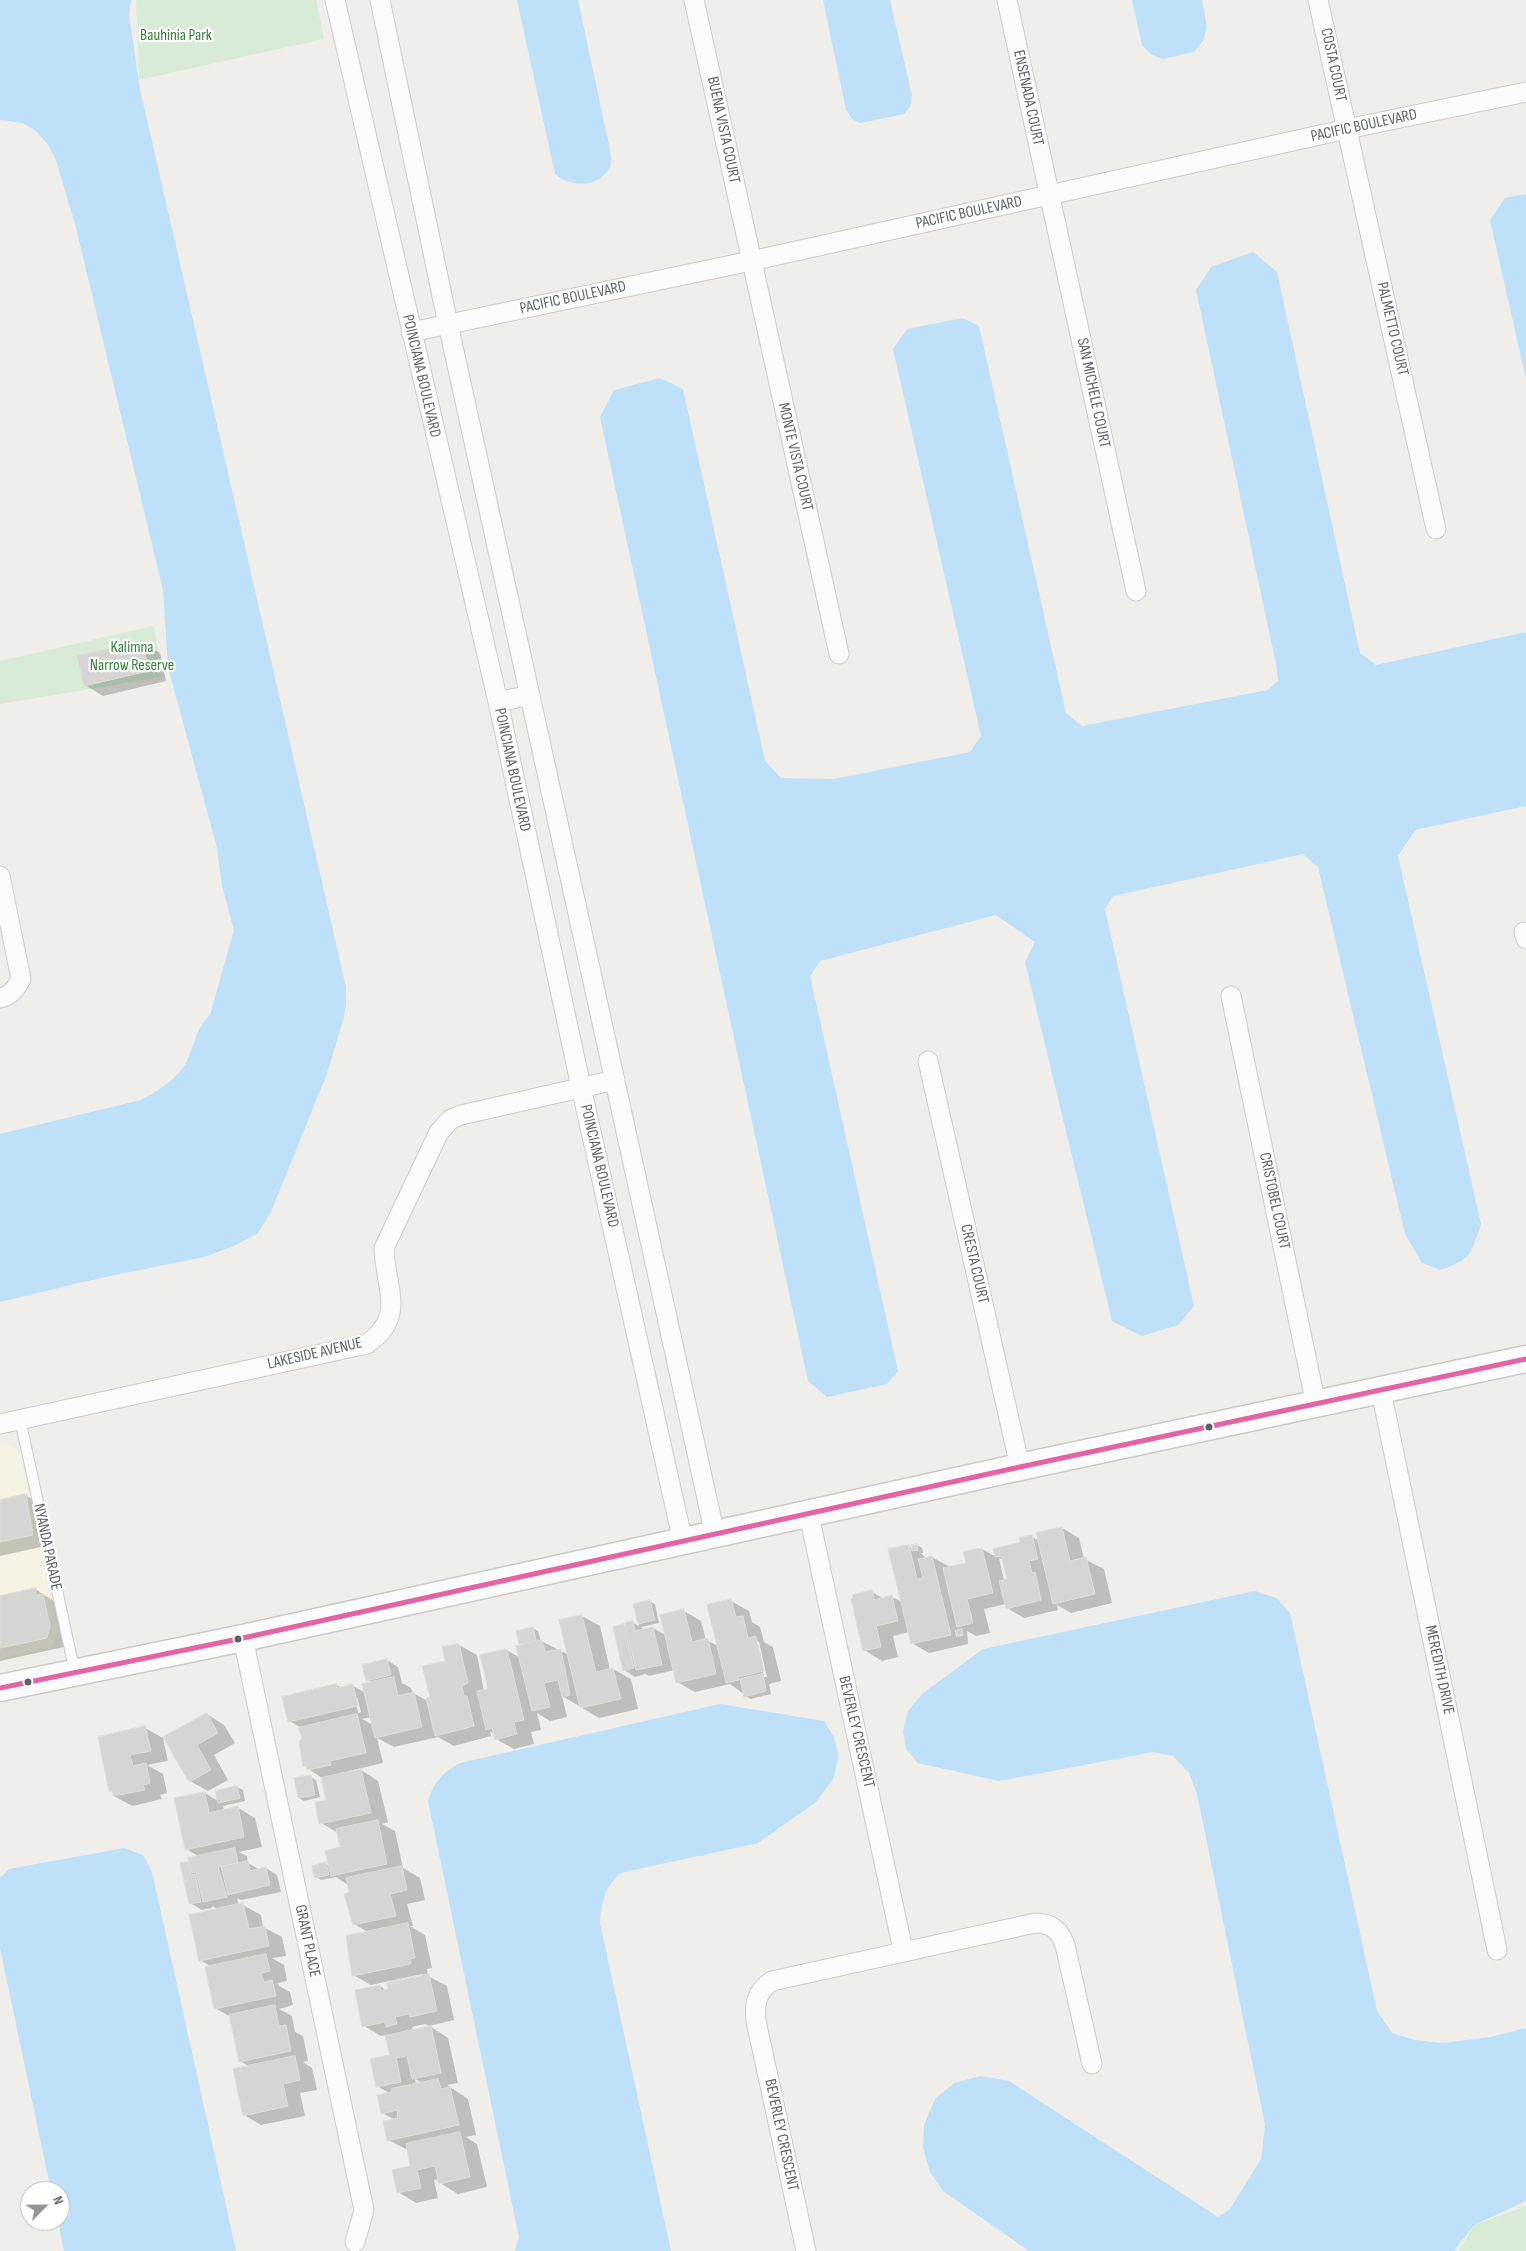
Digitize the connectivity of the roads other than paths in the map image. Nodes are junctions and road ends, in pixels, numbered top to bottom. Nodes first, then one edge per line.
1 (335, 0) edge
2 (380, 0) edge
3 (694, 0) edge
4 (1007, 0) edge
5 (1318, 0) edge
6 (1526, 92) edge
7 (1347, 129) junction
8 (1050, 195) junction
9 (751, 260) junction
10 (448, 324) junction
11 (411, 332) junction
12 (1436, 529) dead end
13 (1136, 591) dead end
14 (839, 654) dead end
15 (530, 695) junction
16 (498, 702) junction
17 (0, 876) edge
18 (1231, 996) dead end
19 (0, 998) edge
20 (928, 1061) dead end
21 (615, 1080) junction
22 (581, 1087) junction
23 (1526, 1359) edge
24 (1381, 1391) junction
25 (1316, 1405) junction
26 (20, 1419) junction
27 (0, 1424) edge
28 (1020, 1467) junction
29 (809, 1515) junction
30 (715, 1535) junction
31 (683, 1542) junction
32 (243, 1638) junction
33 (76, 1674) junction
34 (0, 1688) edge
35 (903, 1950) junction
36 (1496, 1950) dead end
37 (1092, 2064) dead end
38 (355, 2242) dead end
39 (806, 2251) edge

1 - 11 street, POINCIANA BOULEVARD
2 - 10 street, POINCIANA BOULEVARD
3 - 9 street, BUENA VISTA COURT
4 - 8 street, ENSENADA COURT
5 - 7 street, COSTA COURT
6 - 7 street, PACIFIC BOULEVARD
7 - 8 street, PACIFIC BOULEVARD
7 - 12 street, PALMETTO COURT
8 - 9 street, PACIFIC BOULEVARD
8 - 13 street, SAN MICHELE COURT
9 - 10 street, PACIFIC BOULEVARD
9 - 14 street, MONTE VISTA COURT
10 - 11 street, PACIFIC BOULEVARD
10 - 15 street, POINCIANA BOULEVARD
11 - 16 street, POINCIANA BOULEVARD
15 - 16 street
15 - 21 street, POINCIANA BOULEVARD
16 - 22 street, POINCIANA BOULEVARD
17 - 19 street
18 - 25 street, CRISTOBEL COURT
20 - 28 street, CRESTA COURT
21 - 22 street, LAKESIDE AVENUE
21 - 30 street, POINCIANA BOULEVARD
22 - 26 street, LAKESIDE AVENUE
22 - 31 street, POINCIANA BOULEVARD
23 - 24 street
24 - 25 street
24 - 36 street, MEREDITH DRIVE
25 - 28 street
26 - 27 street, LAKESIDE AVENUE
26 - 33 lane, NYANDA PARADE
28 - 29 street
29 - 30 street
29 - 35 street, BEVERLEY CRESCENT
30 - 31 street
31 - 32 street
32 - 33 street
32 - 38 street, GRANT PLACE
33 - 34 street
35 - 37 street, BEVERLEY CRESCENT
35 - 39 street, BEVERLEY CRESCENT

